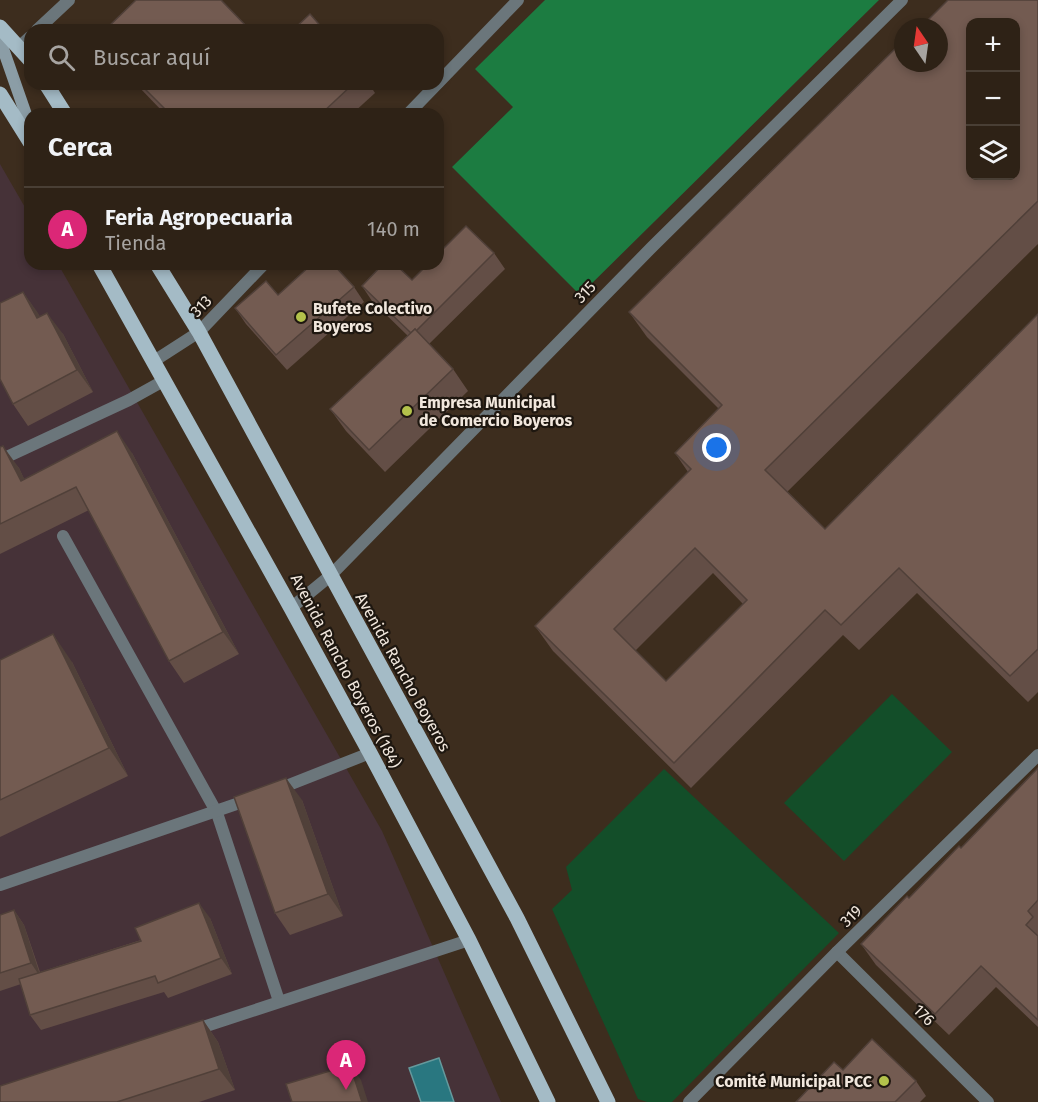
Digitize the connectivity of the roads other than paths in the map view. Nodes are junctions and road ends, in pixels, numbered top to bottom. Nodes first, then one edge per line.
1 (69, 0) edge
2 (518, 0) edge
3 (902, 0) edge
4 (43, 24) edge
5 (0, 27) edge
6 (0, 40) edge
7 (24, 41) edge
8 (444, 76) edge
9 (50, 90) edge
10 (430, 90) edge
11 (0, 94) edge
12 (61, 108) edge
13 (414, 108) edge
14 (24, 109) edge
15 (24, 132) edge
16 (102, 270) edge
17 (161, 270) edge
18 (258, 270) edge
19 (199, 332) junction
20 (154, 361) junction
21 (165, 380) junction
22 (0, 460) edge
23 (63, 536) dead end
24 (330, 576) junction
25 (291, 608) junction
26 (370, 753) junction
27 (1038, 755) edge
28 (217, 813) junction
29 (0, 885) edge
30 (469, 940) junction
31 (837, 952) junction
32 (279, 1001) junction
33 (186, 1033) edge
34 (548, 1102) edge
35 (608, 1102) edge
36 (689, 1102) edge
37 (988, 1102) edge

1 - 4 street
2 - 8 street
3 - 24 street, 315
5 - 7 main road
6 - 14 main road
9 - 12 main road
10 - 13 street
11 - 15 main road
16 - 20 main road, Avenida Rancho Boyeros (184)
17 - 19 main road, Avenida Rancho Boyeros
18 - 19 street, 313
19 - 20 street, 313
19 - 24 main road, Avenida Rancho Boyeros
20 - 21 main road, Avenida Rancho Boyeros (184)
21 - 22 street
21 - 25 main road, Avenida Rancho Boyeros (184)
23 - 28 street
24 - 25 street, 315
24 - 35 main road, Avenida Rancho Boyeros
25 - 26 main road, Avenida Rancho Boyeros (184)
26 - 28 street
26 - 30 main road, Avenida Rancho Boyeros (184)
27 - 31 street, 319
28 - 29 street
28 - 32 street
30 - 32 street
30 - 34 main road, Avenida Rancho Boyeros (184)
31 - 36 street, 319
31 - 37 street, 176
32 - 33 street

